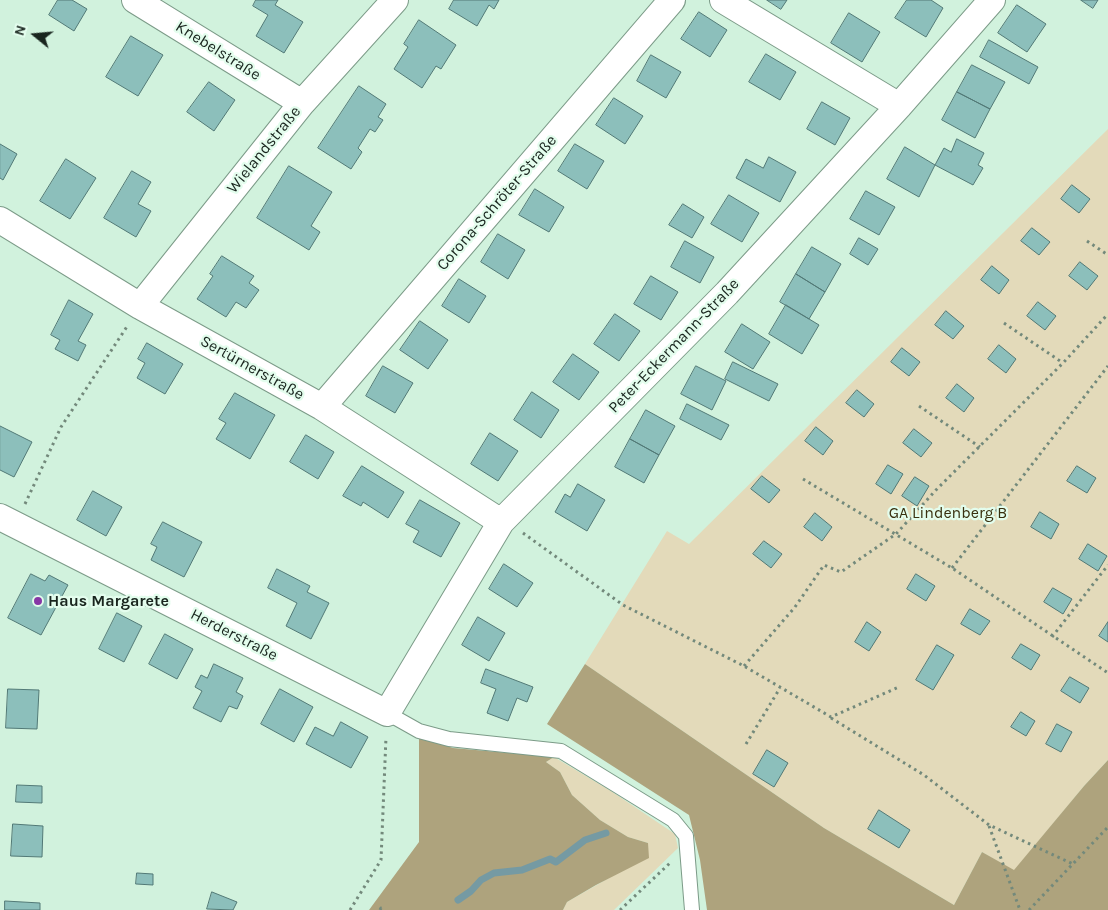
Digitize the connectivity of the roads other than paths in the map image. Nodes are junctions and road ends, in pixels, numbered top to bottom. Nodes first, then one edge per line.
1 (134, 0) edge
2 (395, 0) edge
3 (672, 0) edge
4 (723, 0) edge
5 (992, 0) edge
6 (302, 103) junction
7 (899, 106) junction
8 (0, 220) edge
9 (140, 306) junction
10 (322, 407) junction
11 (0, 517) edge
12 (501, 522) junction
13 (387, 713) junction
14 (692, 910) edge

1 - 6 street, Knebelstraße
2 - 6 street, Wielandstraße
3 - 10 street, Corona-Schröter-Straße
4 - 7 street
5 - 7 street, Peter-Eckermann-Straße
6 - 9 street, Wielandstraße
7 - 12 street, Peter-Eckermann-Straße
8 - 9 street, Sertürnerstraße
9 - 10 street, Sertürnerstraße
10 - 12 street, Sertürnerstraße
11 - 13 street, Herderstraße
12 - 13 street, Peter-Eckermann-Straße
13 - 14 lane

